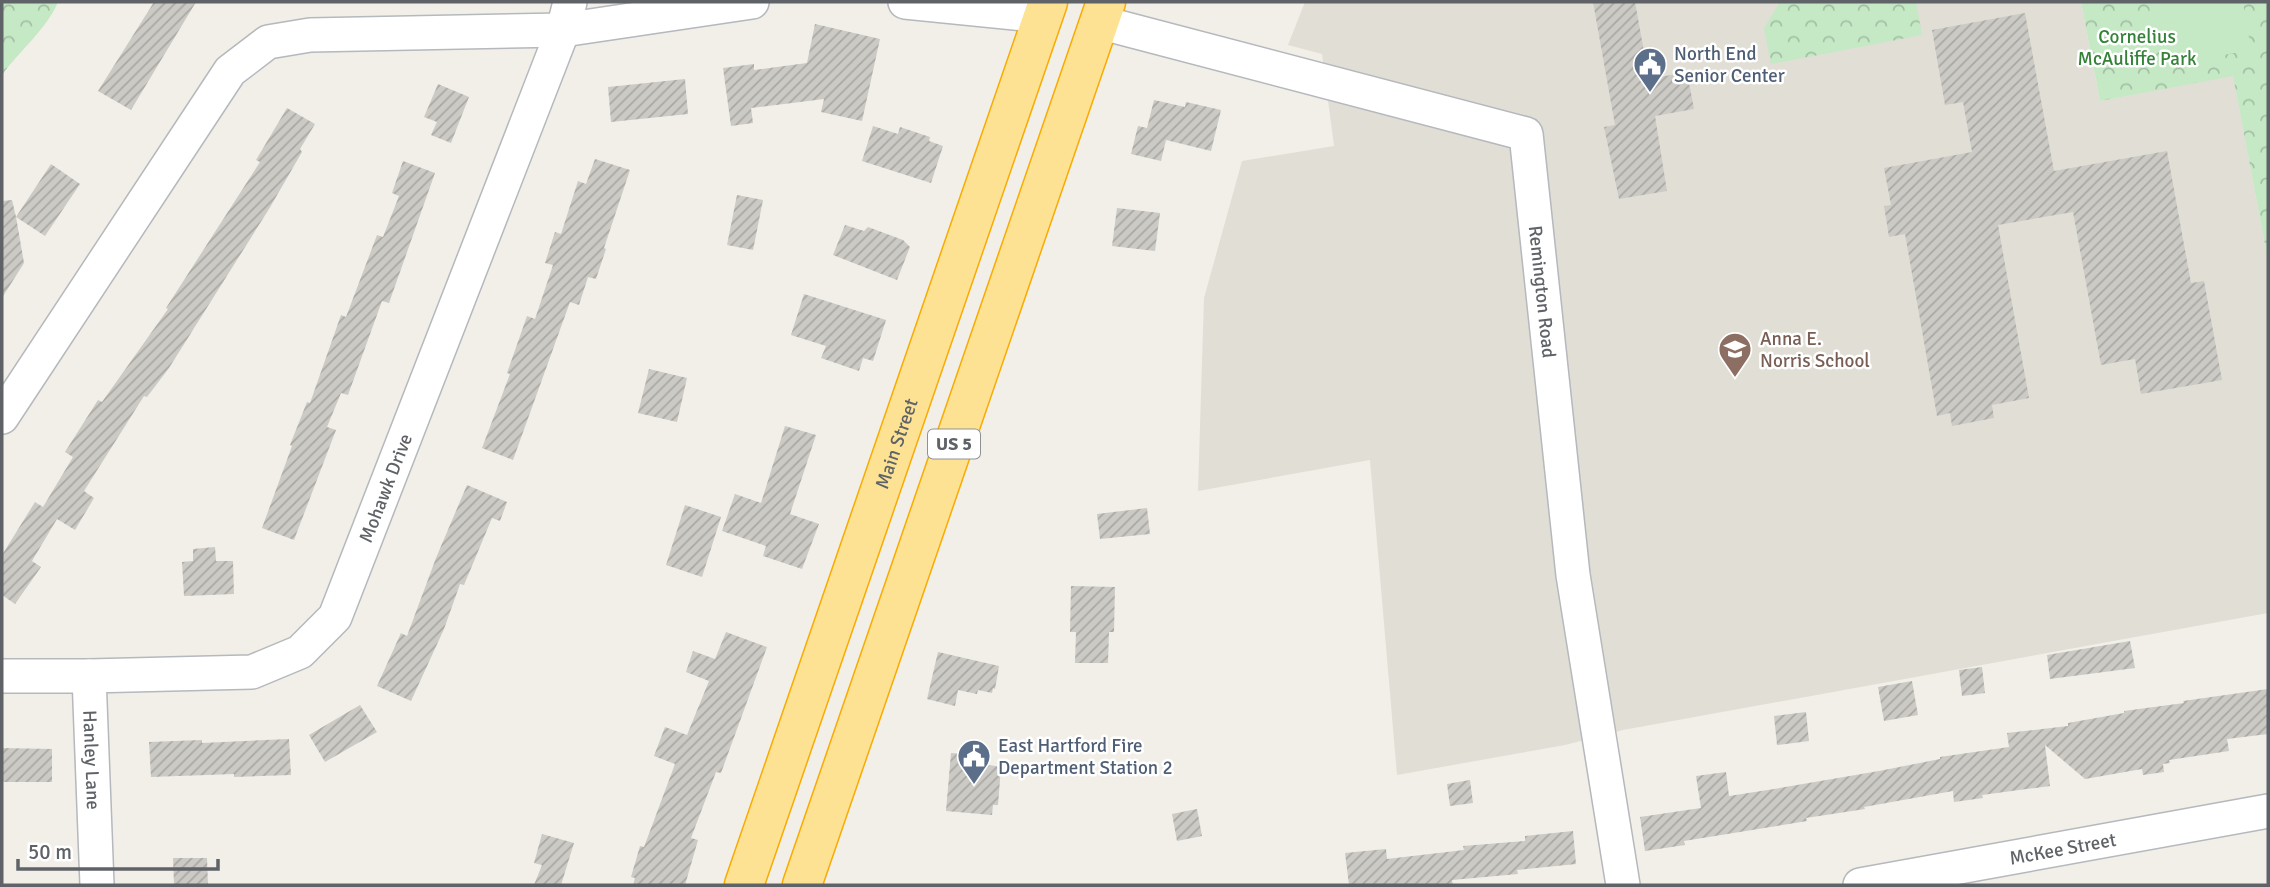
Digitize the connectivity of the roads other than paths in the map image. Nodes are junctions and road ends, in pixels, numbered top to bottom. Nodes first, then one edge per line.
1 (752, 2) edge
2 (905, 2) edge
3 (1046, 9) edge
4 (1103, 12) edge
5 (566, 16) edge
6 (2, 418) edge
7 (2, 676) edge
8 (89, 676) junction
9 (787, 758) junction
10 (840, 776) junction
11 (2268, 811) edge
12 (96, 885) edge
13 (744, 885) edge
14 (802, 885) edge
15 (1623, 885) edge
16 (1860, 885) edge

1 - 5 street
2 - 3 street
3 - 9 highway, Main Street / US 5
4 - 10 highway, US 5
4 - 15 street, Remington Road
5 - 6 street
5 - 8 street, Mohawk Drive
7 - 8 street, Mohawk Drive
8 - 12 street, Hanley Lane
9 - 10 highway
9 - 13 highway, Main Street / US 5
10 - 14 highway, US 5
11 - 16 street, McKee Street

